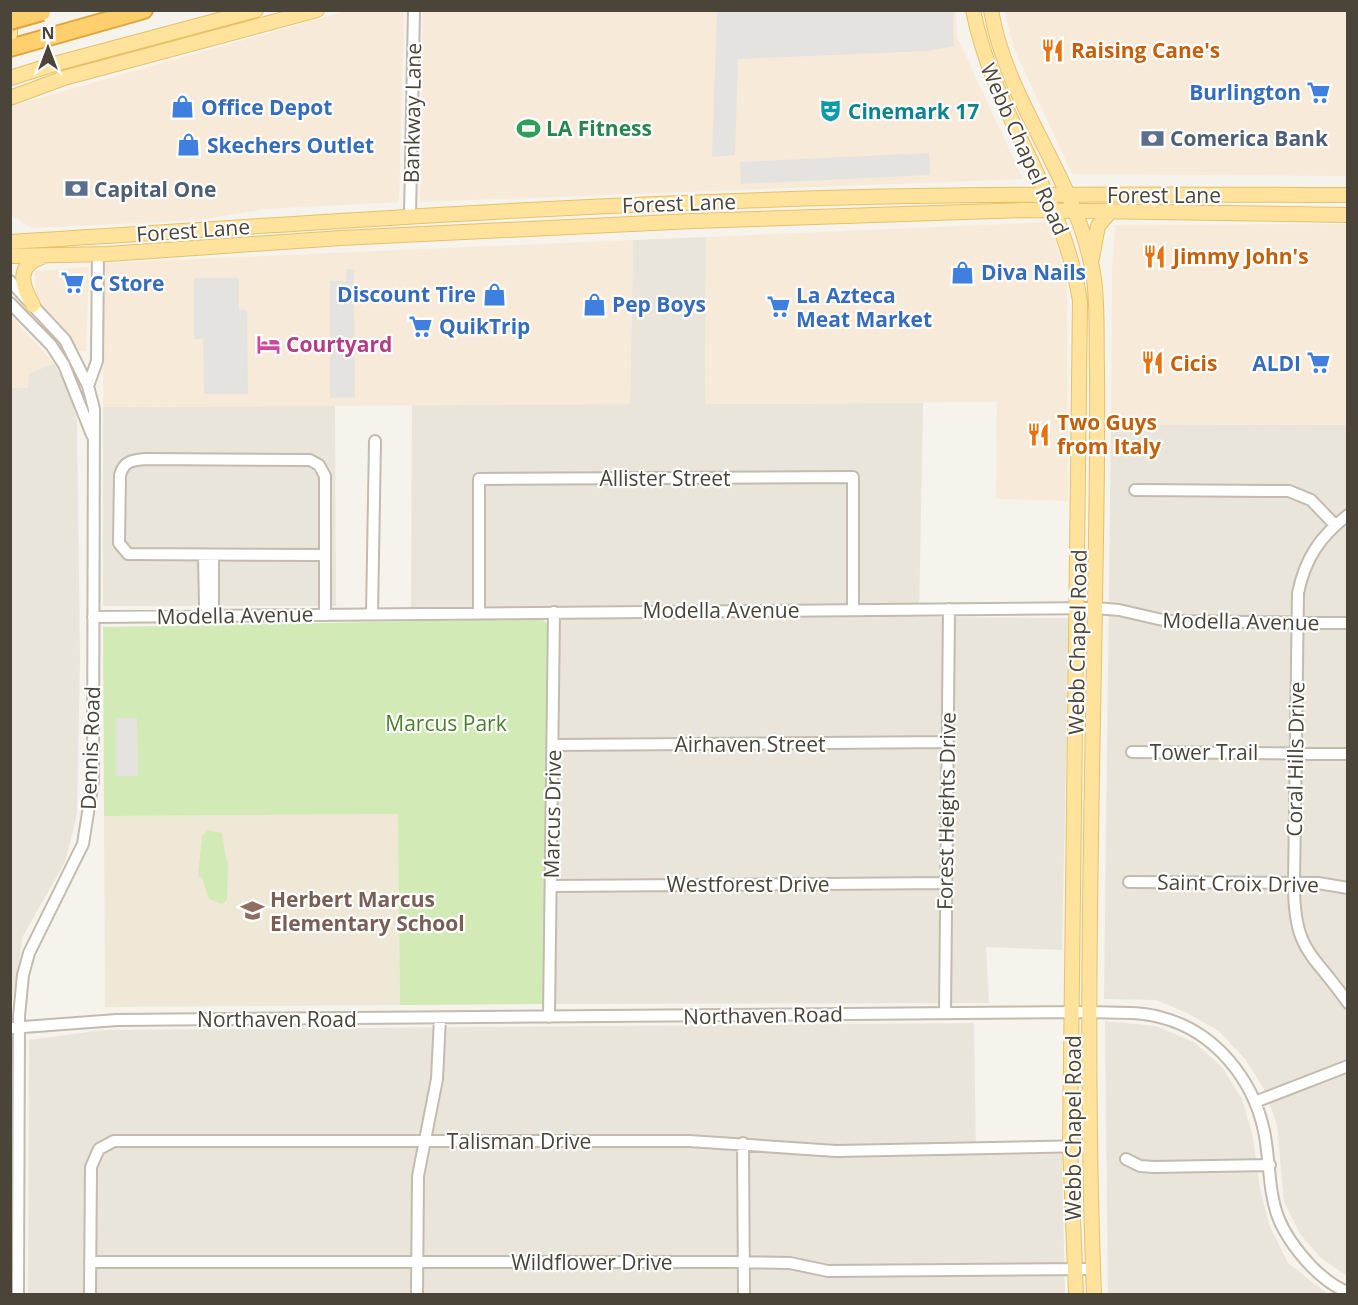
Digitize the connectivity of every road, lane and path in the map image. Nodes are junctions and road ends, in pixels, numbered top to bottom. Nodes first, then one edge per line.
1 (11, 10) edge
2 (144, 10) edge
3 (317, 10) edge
4 (414, 10) edge
5 (973, 10) edge
6 (991, 10) edge
7 (45, 11) edge
8 (252, 11) edge
9 (10, 21) edge
10 (10, 35) edge
11 (49, 38) junction
12 (10, 48) edge
13 (10, 52) edge
14 (10, 76) edge
15 (38, 87) junction
16 (10, 98) edge
17 (1048, 194) junction
18 (1068, 194) junction
19 (1185, 195) junction
20 (1288, 195) junction
21 (1347, 195) edge
22 (838, 198) junction
23 (739, 200) junction
24 (612, 206) junction
25 (1056, 210) junction
26 (1074, 210) junction
27 (1111, 211) junction
28 (1185, 212) junction
29 (1287, 214) junction
30 (410, 215) junction
31 (1347, 215) edge
32 (839, 216) junction
33 (739, 219) junction
34 (261, 225) junction
35 (612, 225) junction
36 (139, 234) junction
37 (10, 235) edge
38 (411, 235) junction
39 (40, 240) junction
40 (10, 242) edge
41 (262, 244) junction
42 (139, 252) junction
43 (98, 254) junction
44 (10, 256) edge
45 (47, 256) junction
46 (1092, 272) junction
47 (10, 281) edge
48 (10, 303) edge
49 (33, 305) junction
50 (1096, 340) junction
51 (1081, 342) junction
52 (68, 345) junction
53 (56, 353) junction
54 (88, 386) junction
55 (94, 438) junction
56 (375, 441) dead end
57 (1135, 490) dead end
58 (1347, 516) edge
59 (1335, 525) junction
60 (208, 555) junction
61 (324, 555) junction
62 (1077, 608) junction
63 (1095, 608) junction
64 (949, 609) junction
65 (853, 610) junction
66 (479, 612) junction
67 (554, 612) junction
68 (325, 614) junction
69 (372, 614) junction
70 (209, 615) junction
71 (93, 617) junction
72 (1297, 622) junction
73 (1347, 623) edge
74 (947, 742) junction
75 (553, 745) junction
76 (1132, 752) dead end
77 (1294, 753) junction
78 (1347, 754) edge
79 (1128, 882) dead end
80 (945, 883) junction
81 (1294, 884) junction
82 (551, 886) junction
83 (1347, 888) edge
84 (1347, 1003) edge
85 (1090, 1012) junction
86 (945, 1013) junction
87 (1072, 1013) junction
88 (549, 1017) junction
89 (440, 1018) junction
90 (15, 1028) edge
91 (1347, 1066) edge
92 (1255, 1102) junction
93 (425, 1141) junction
94 (743, 1143) junction
95 (1070, 1146) junction
96 (1088, 1146) junction
97 (1126, 1159) dead end
98 (1270, 1165) junction
99 (90, 1262) junction
100 (417, 1262) junction
101 (744, 1262) junction
102 (1075, 1269) junction
103 (1093, 1269) junction
104 (1347, 1292) edge
105 (18, 1294) edge
106 (90, 1294) edge
107 (417, 1294) edge
108 (744, 1294) edge
109 (1076, 1294) edge
110 (1094, 1294) edge

1 - 10 main road
2 - 11 highway
3 - 15 main road
4 - 30 street, Bankway Lane
5 - 17 main road, Webb Chapel Road
6 - 18 main road, Webb Chapel Road
7 - 9 highway, bridge
8 - 14 main road, bridge
11 - 12 highway
11 - 13 highway
14 - 15 main road
15 - 16 main road
17 - 18 main road, Forest Lane
17 - 22 main road, Forest Lane
17 - 25 main road, Webb Chapel Road
18 - 19 main road, Forest Lane
18 - 26 main road, Webb Chapel Road
19 - 20 main road, Forest Lane
19 - 28 main road
20 - 21 main road, Forest Lane
20 - 29 main road
22 - 23 main road, Forest Lane
22 - 32 main road
23 - 24 main road, Forest Lane
23 - 33 main road
24 - 30 main road, Forest Lane
24 - 35 main road
25 - 26 main road, Forest Lane
25 - 32 main road, Forest Lane
25 - 51 main road, Webb Chapel Road
26 - 27 main road, Forest Lane
26 - 46 main road, Webb Chapel Road
27 - 28 main road, Forest Lane
27 - 46 main road
28 - 29 main road, Forest Lane
29 - 31 main road, Forest Lane
30 - 34 main road, Forest Lane
30 - 38 main road
32 - 33 main road, Forest Lane
33 - 35 main road, Forest Lane
34 - 36 main road, Forest Lane
34 - 41 main road
35 - 38 main road, Forest Lane
36 - 39 main road, Forest Lane
36 - 42 main road
37 - 39 main road
38 - 41 main road, Forest Lane
39 - 40 main road, Forest Lane
41 - 42 main road, Forest Lane
42 - 43 main road, Forest Lane
43 - 45 main road, Forest Lane
43 - 54 street
44 - 45 main road, Forest Lane
45 - 49 main road
46 - 50 main road, Webb Chapel Road
47 - 49 street
48 - 53 street
49 - 52 street
50 - 51 main road
50 - 63 main road, Webb Chapel Road
51 - 62 main road, Webb Chapel Road
52 - 53 street
52 - 54 street
53 - 55 street
54 - 55 street, Dennis Road
55 - 71 street, Dennis Road
56 - 69 street
57 - 59 street
58 - 59 street, Coral Hills Drive
59 - 72 street, Coral Hills Drive
60 - 61 street
60 - 61 street
60 - 70 street
61 - 68 street
62 - 63 street, Modella Avenue
62 - 64 street, Modella Avenue
62 - 87 main road, Webb Chapel Road
63 - 72 street, Modella Avenue
63 - 85 main road, Webb Chapel Road
64 - 65 street, Modella Avenue
64 - 74 street, Forest Heights Drive
65 - 66 street, Allister Street
65 - 67 street, Modella Avenue
66 - 67 street, Modella Avenue
66 - 69 street, Modella Avenue
67 - 75 street, Marcus Drive
68 - 69 street, Modella Avenue
68 - 70 street, Modella Avenue
70 - 71 street, Modella Avenue
71 - 90 street, Dennis Road
72 - 73 street, Modella Avenue
72 - 77 street, Coral Hills Drive
74 - 75 street, Airhaven Street
74 - 80 street, Forest Heights Drive
75 - 82 street, Marcus Drive
76 - 77 street, Tower Trail
77 - 78 street, Tower Trail
77 - 81 street, Coral Hills Drive
79 - 81 street, Saint Croix Drive
80 - 82 street, Westforest Drive
80 - 86 street, Forest Heights Drive
81 - 83 street, Saint Croix Drive
81 - 84 street, Coral Hills Drive
82 - 88 street, Marcus Drive
85 - 87 street, Northaven Road
85 - 92 street, Northaven Road
85 - 96 main road, Webb Chapel Road
86 - 87 street, Northaven Road
86 - 88 street, Northaven Road
87 - 95 main road, Webb Chapel Road
88 - 89 street, Northaven Road
89 - 90 street, Northaven Road
89 - 93 street
90 - 105 street, Dennis Road
91 - 92 street
92 - 98 street, Northaven Road
93 - 94 street, Talisman Drive
93 - 99 street, Talisman Drive
93 - 100 street
94 - 95 street, Talisman Drive
94 - 101 street
95 - 96 street, Talisman Drive
95 - 102 main road, Webb Chapel Road
96 - 103 main road, Webb Chapel Road
97 - 98 street
98 - 104 street, Northaven Road
99 - 100 street, Wildflower Drive
99 - 106 street, Talisman Drive
100 - 101 street, Wildflower Drive
100 - 107 street
101 - 102 street, Wildflower Drive
101 - 108 street
102 - 103 street, Wildflower Drive
102 - 109 main road, Webb Chapel Road
103 - 110 main road, Webb Chapel Road

